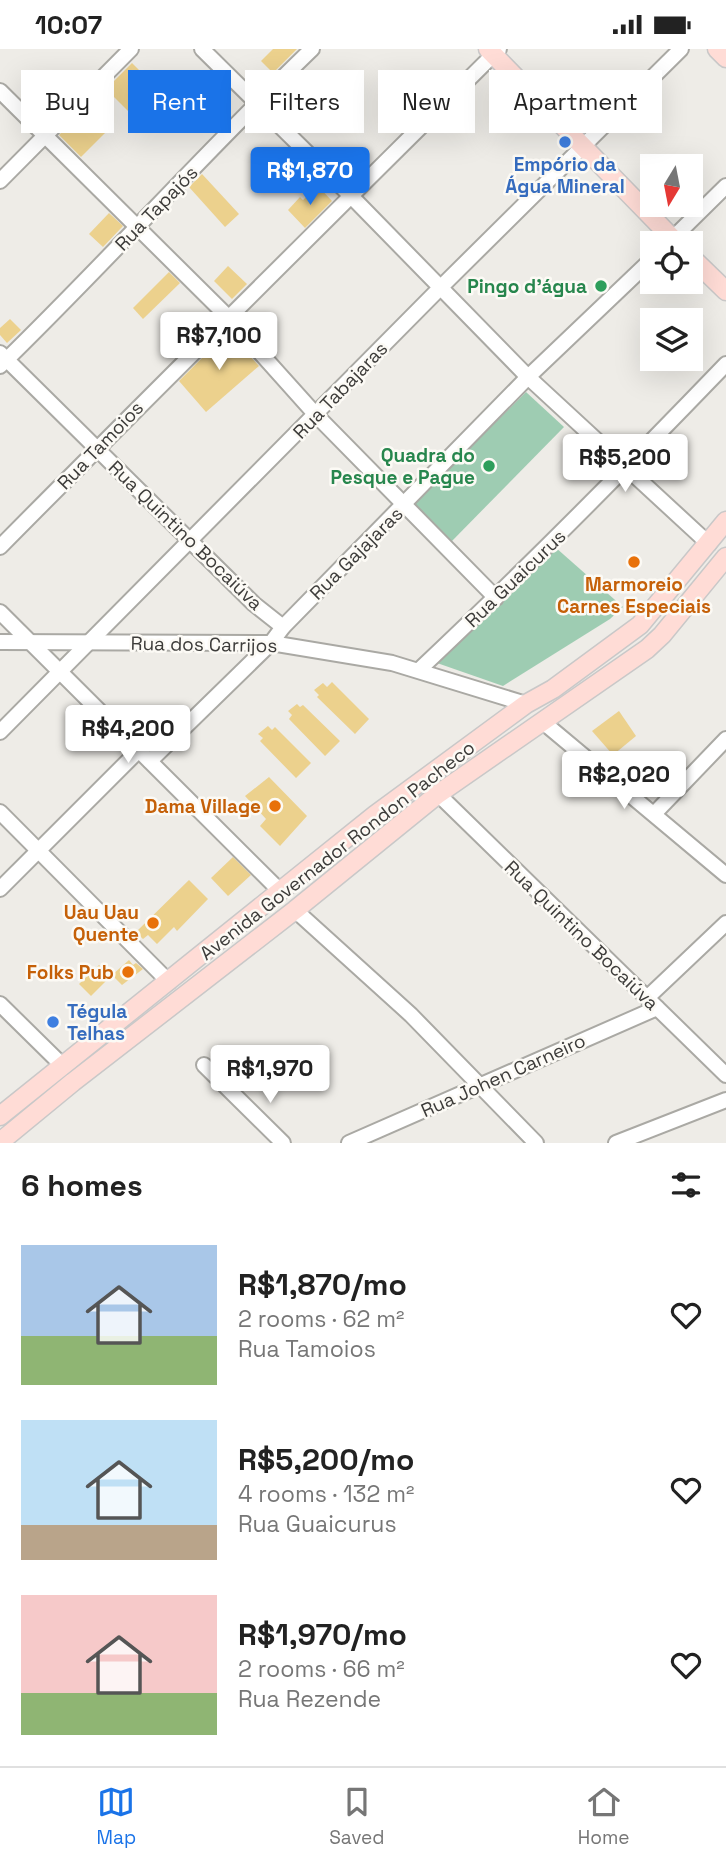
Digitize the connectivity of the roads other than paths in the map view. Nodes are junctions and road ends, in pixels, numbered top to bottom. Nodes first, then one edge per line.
1 (131, 49) edge
2 (202, 49) edge
3 (312, 49) edge
4 (681, 49) edge
5 (717, 49) edge
6 (494, 51) edge
7 (726, 58) edge
8 (291, 70) edge
9 (245, 90) edge
10 (0, 91) edge
11 (245, 116) edge
12 (289, 133) edge
13 (44, 136) junction
14 (582, 147) junction
15 (0, 181) edge
16 (726, 186) edge
17 (351, 195) junction
18 (137, 229) junction
19 (662, 231) edge
20 (683, 231) edge
21 (703, 269) edge
22 (640, 270) edge
23 (440, 288) junction
24 (726, 291) edge
25 (229, 318) junction
26 (2, 359) edge
27 (726, 363) edge
28 (528, 377) junction
29 (316, 415) junction
30 (97, 449) junction
31 (626, 468) junction
32 (405, 504) junction
33 (726, 521) edge
34 (189, 540) junction
35 (709, 544) junction
36 (0, 547) edge
37 (725, 560) edge
38 (496, 598) junction
39 (0, 613) edge
40 (283, 627) junction
41 (30, 641) junction
42 (90, 641) junction
43 (0, 642) edge
44 (271, 643) junction
45 (419, 670) junction
46 (61, 672) junction
47 (526, 704) junction
48 (543, 722) junction
49 (0, 732) edge
50 (726, 739) edge
51 (138, 751) junction
52 (150, 761) junction
53 (438, 794) junction
54 (0, 812) edge
55 (654, 814) junction
56 (38, 851) junction
57 (726, 875) edge
58 (0, 889) edge
59 (281, 892) junction
60 (295, 910) junction
61 (726, 923) edge
62 (169, 982) junction
63 (652, 1002) junction
64 (0, 1004) edge
65 (204, 1065) dead end
66 (63, 1066) junction
67 (726, 1075) edge
68 (478, 1085) junction
69 (726, 1100) edge
70 (0, 1116) edge
71 (0, 1142) edge
72 (283, 1143) edge
73 (349, 1143) edge
74 (536, 1143) edge
75 (615, 1143) edge

1 - 13 street
2 - 9 street
3 - 8 street, Rua Tapajós
4 - 14 street, Rua Tabajaras
5 - 7 main road
6 - 14 main road
6 - 17 street, Rua Tamoios
10 - 13 street
11 - 18 street, Rua Tapajós
12 - 17 street
13 - 15 street
13 - 18 street
14 - 19 main road
14 - 23 street, Rua Tabajaras
16 - 20 street
17 - 23 street
17 - 25 street, Rua Tamoios
18 - 25 street
18 - 26 street, Rua Tapajós
21 - 24 main road
22 - 28 street, Rua Gajajaras
23 - 28 street
23 - 29 street, Rua Tabajaras
25 - 29 street
25 - 30 street, Rua Tamoios
26 - 30 street, Rua Quintino Bocaiúva
27 - 31 street, Rua Guaicurus
28 - 31 street
28 - 32 street, Rua Gajajaras
29 - 32 street
29 - 34 street, Rua Tabajaras
30 - 34 street, Rua Quintino Bocaiúva
30 - 36 street, Rua Tamoios
31 - 35 street
31 - 38 street, Rua Guaicurus
32 - 38 street
32 - 40 street, Rua Gajajaras
33 - 35 main road, Avenida Governador Rondon Pacheco
34 - 40 street, Rua Quintino Bocaiúva
34 - 42 street, Rua Tabajaras
35 - 47 main road, Avenida Governador Rondon Pacheco
37 - 48 main road, Avenida Governador Rondon Pacheco
38 - 45 street, Rua Guaicurus
39 - 41 street
40 - 44 street, Rua Gajajaras
41 - 42 street, Rua dos Carrijos
41 - 43 street, Rua dos Carrijos
41 - 46 street
42 - 44 street, Rua dos Carrijos
42 - 46 street, Rua Tabajaras
44 - 45 street, Rua dos Carrijos
44 - 52 street, Rua Gajajaras
45 - 47 street, Rua dos Carrijos
46 - 49 street, Rua Tabajaras
46 - 51 street
47 - 59 main road, Avenida Governador Rondon Pacheco
48 - 53 main road, Avenida Governador Rondon Pacheco
48 - 55 street
50 - 55 street
51 - 52 street
51 - 56 street
52 - 59 street
53 - 60 main road, Avenida Governador Rondon Pacheco
53 - 63 street, Rua Quintino Bocaiúva
54 - 56 street
55 - 57 street
56 - 58 street
56 - 62 street
59 - 62 main road, Avenida Governador Rondon Pacheco
60 - 68 street
60 - 71 main road, Avenida Governador Rondon Pacheco
61 - 63 street
62 - 66 main road, Avenida Governador Rondon Pacheco
63 - 67 street, Rua Quintino Bocaiúva
63 - 68 street, Rua Johen Carneiro
64 - 66 street
65 - 72 street
66 - 70 main road, Avenida Governador Rondon Pacheco
68 - 73 street, Rua Johen Carneiro
68 - 74 street
69 - 75 street

